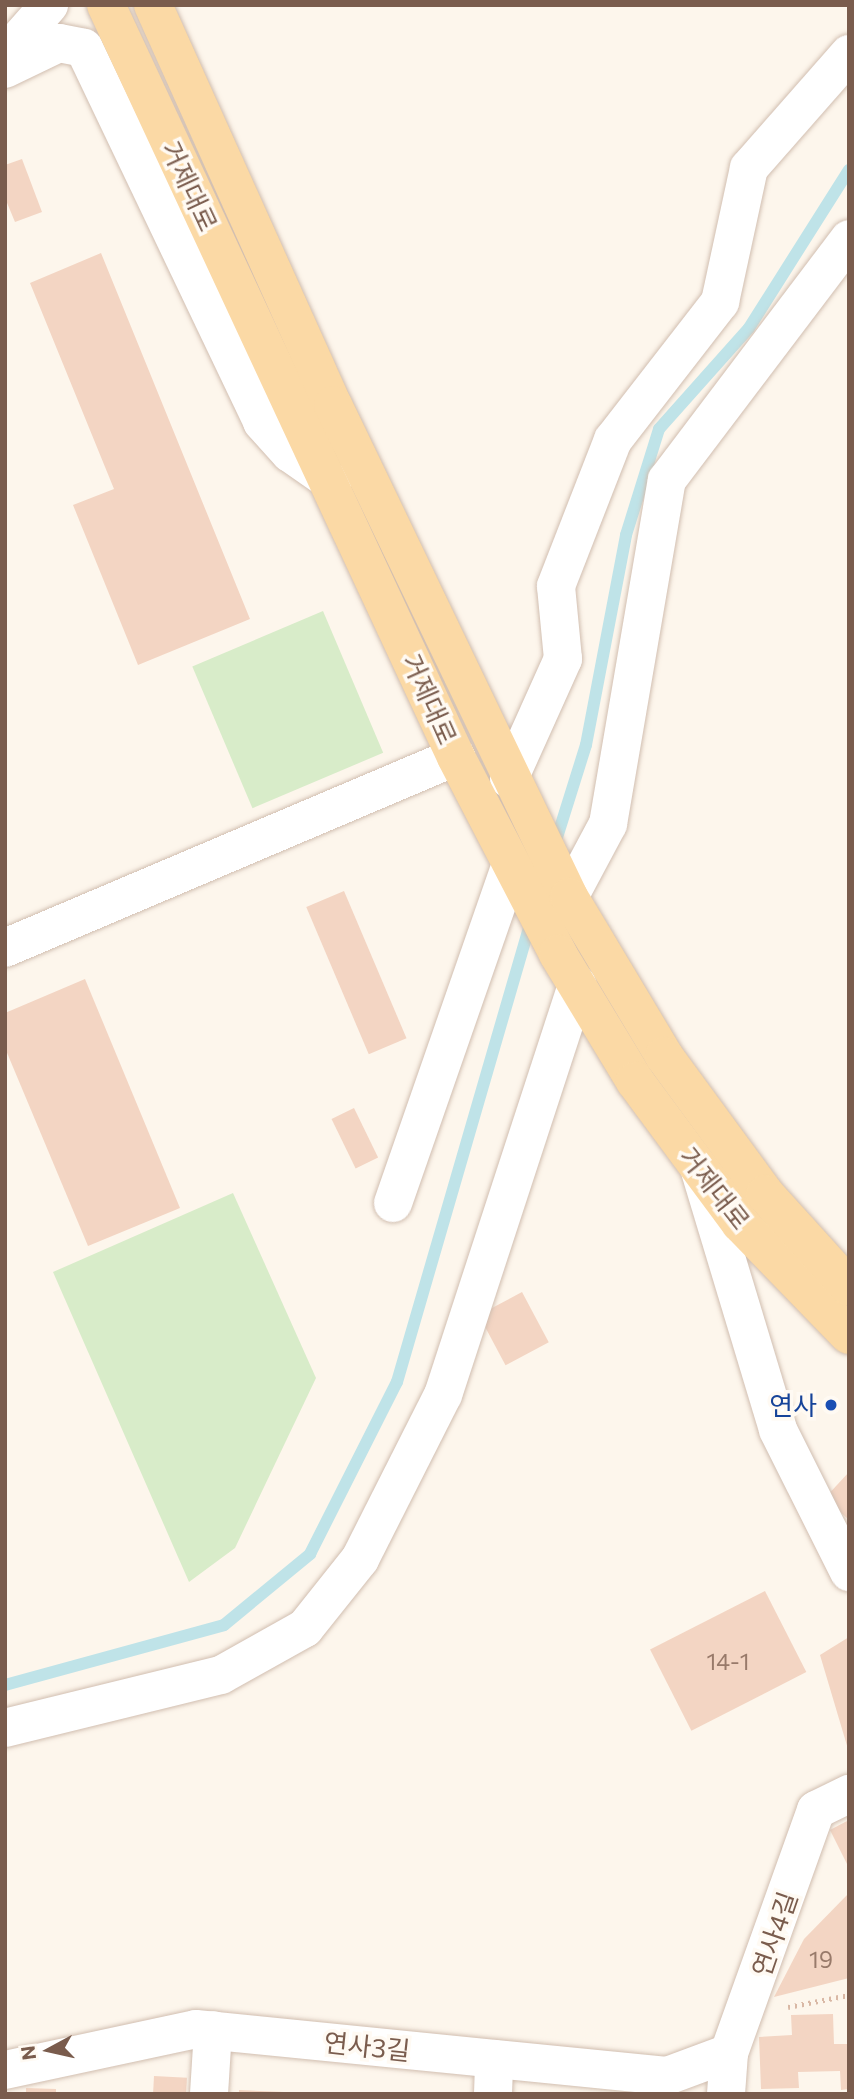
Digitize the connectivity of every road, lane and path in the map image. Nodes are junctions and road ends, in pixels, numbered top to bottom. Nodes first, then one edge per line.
1 (8, 5) edge
2 (49, 5) edge
3 (106, 5) edge
4 (153, 5) edge
5 (5, 10) edge
6 (849, 54) edge
7 (5, 55) edge
8 (5, 69) edge
9 (849, 239) edge
10 (333, 483) junction
11 (456, 757) junction
12 (509, 779) junction
13 (511, 865) junction
14 (569, 897) junction
15 (5, 948) edge
16 (568, 969) junction
17 (698, 1167) junction
18 (393, 1203) dead end
19 (849, 1287) edge
20 (849, 1335) edge
21 (849, 1572) edge
22 (5, 1728) edge
23 (849, 1794) edge
24 (849, 1995) edge
25 (743, 2017) junction
26 (213, 2031) junction
27 (729, 2053) junction
28 (5, 2070) edge
29 (494, 2076) edge
30 (209, 2094) edge
31 (726, 2094) edge

1 - 5 street
2 - 7 street
3 - 10 main road, 거제대로
4 - 12 main road, 거제대로
6 - 12 street
8 - 10 street
9 - 14 street
10 - 11 main road, 거제대로
11 - 13 main road, 거제대로
11 - 15 street
12 - 14 main road, 거제대로
13 - 16 main road, 거제대로
13 - 18 street
14 - 19 main road, 거제대로
16 - 17 main road, 거제대로
16 - 22 street
17 - 20 main road, 거제대로
17 - 21 street
23 - 25 street, 연사4길
24 - 25 path
25 - 27 street, 연사4길
26 - 28 street, 연사3길
26 - 29 street, 연사3길
26 - 30 street
27 - 29 street, 연사3길
27 - 31 street, 연사4길

